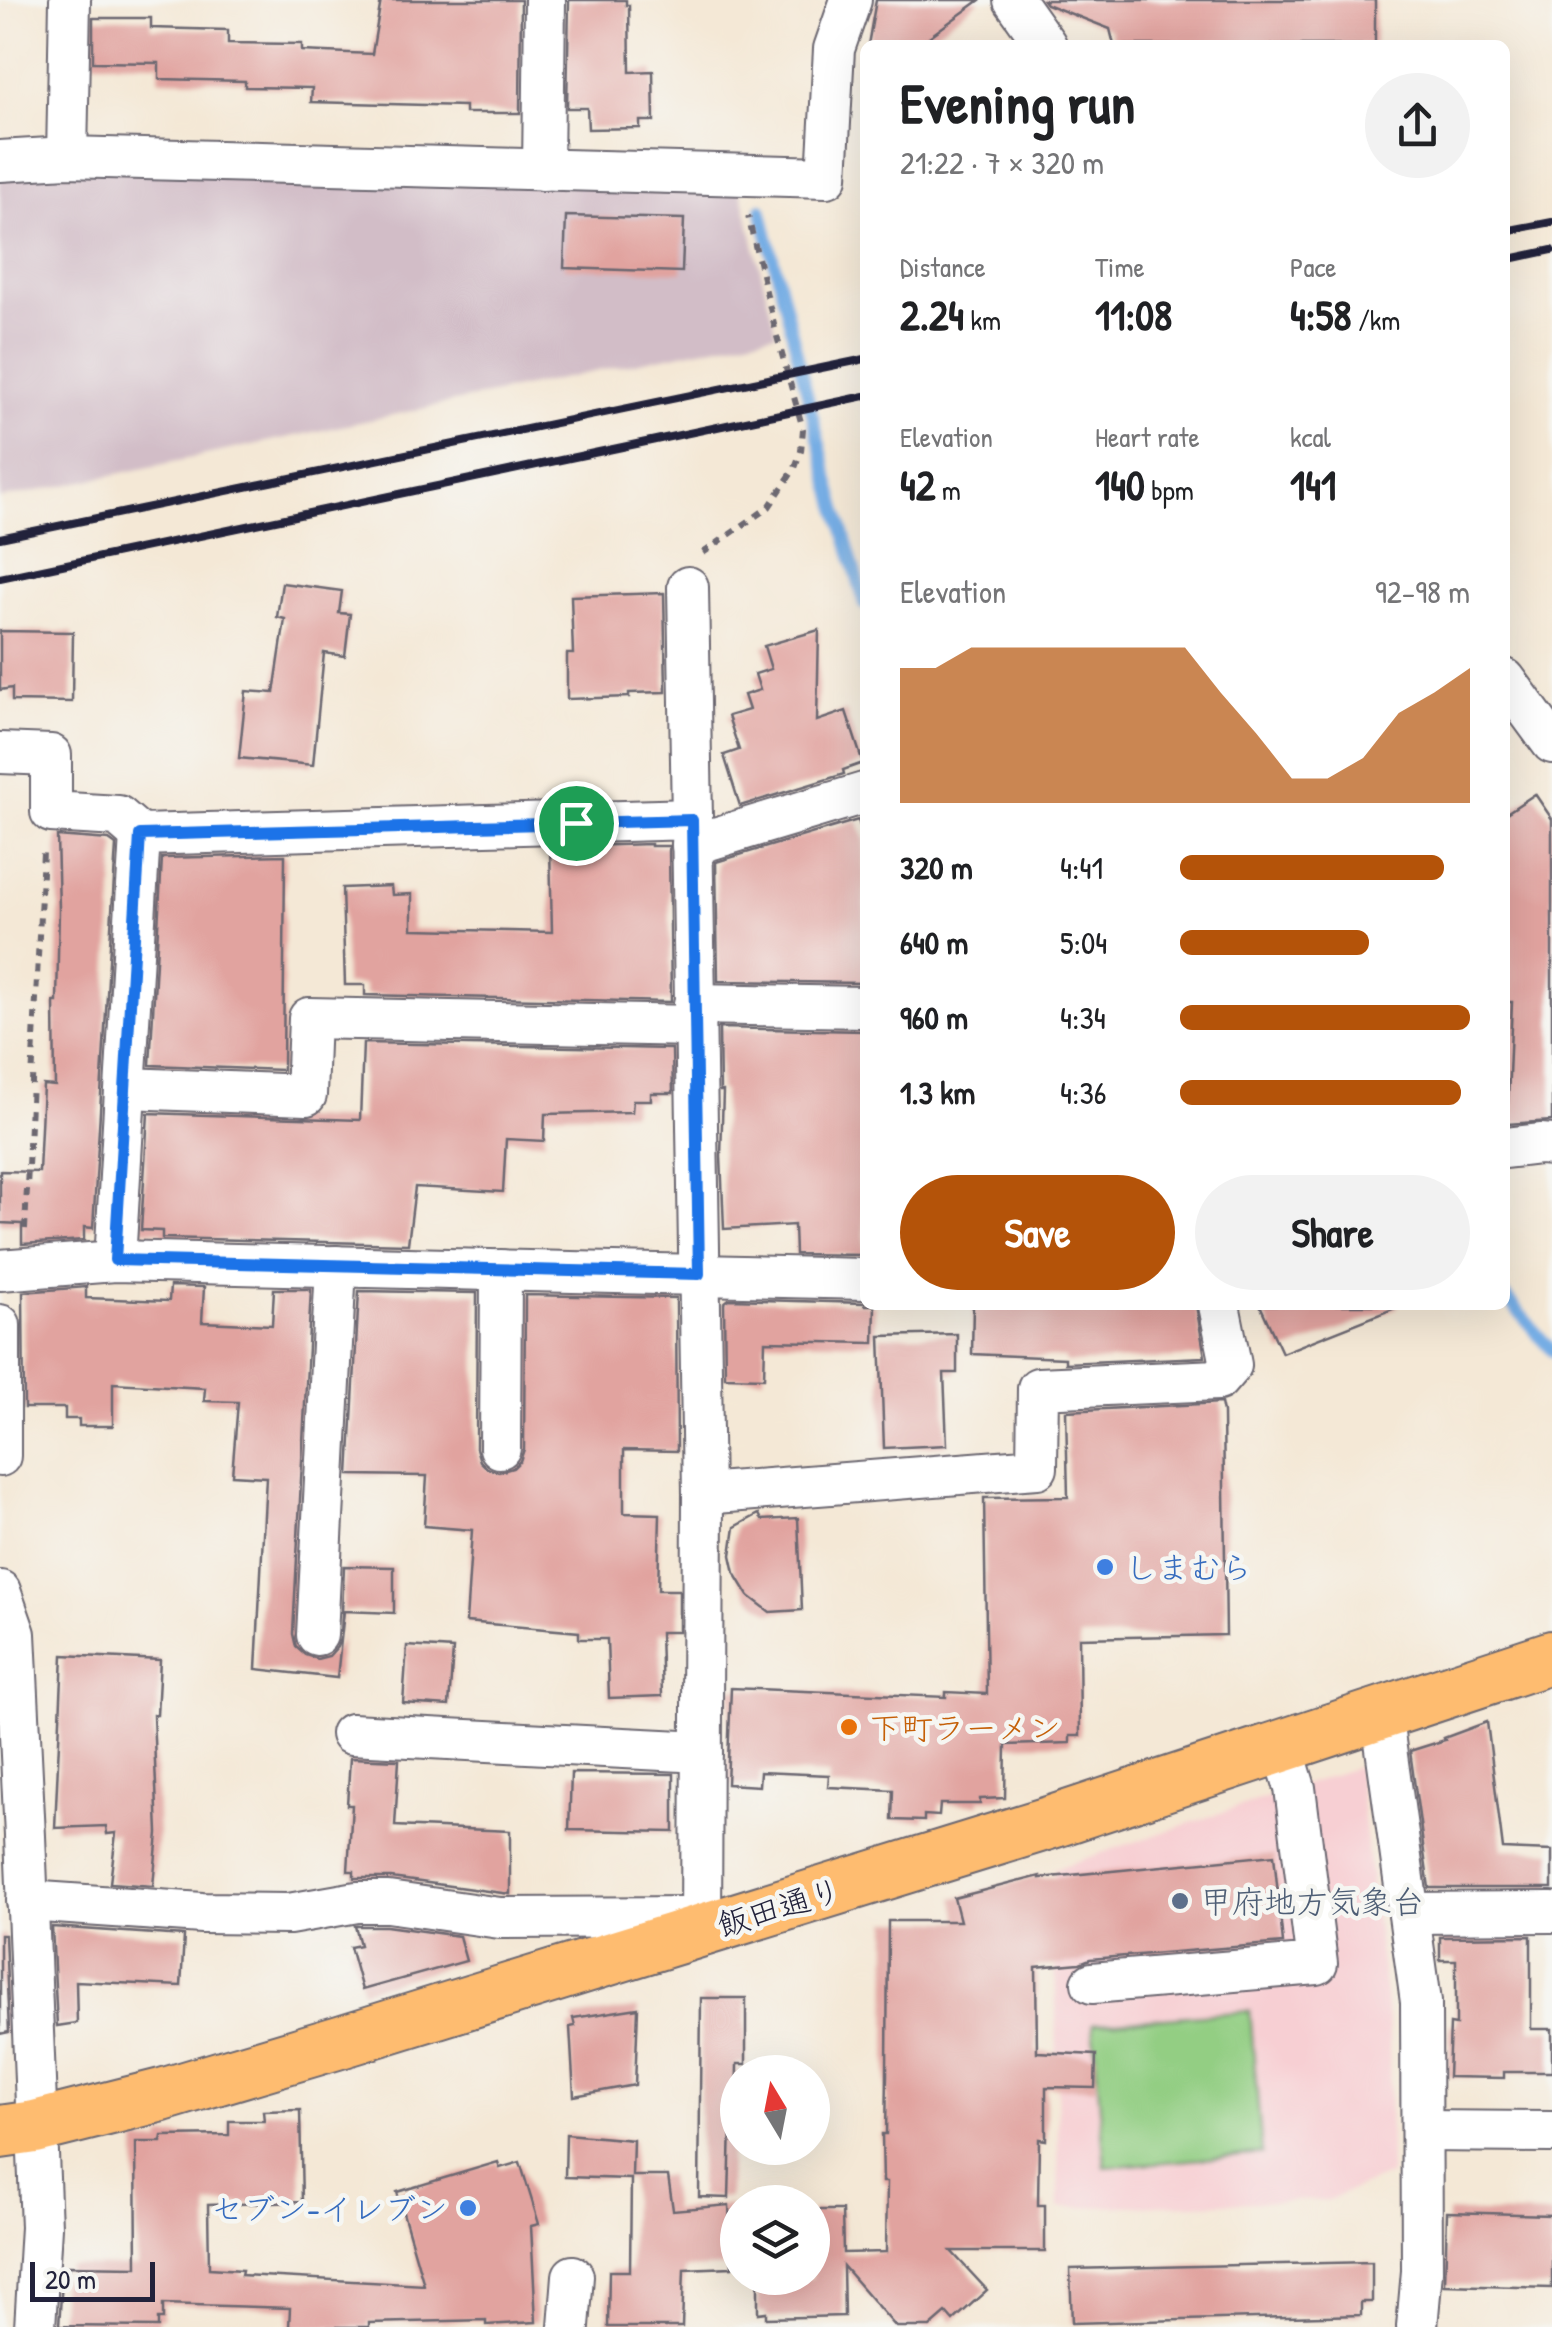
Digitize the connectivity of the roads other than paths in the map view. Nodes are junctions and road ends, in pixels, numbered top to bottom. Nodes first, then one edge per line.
1 (70, 0) edge
2 (545, 0) edge
3 (851, 0) edge
4 (1014, 0) edge
5 (1042, 40) edge
6 (67, 156) junction
7 (0, 162) edge
8 (544, 170) junction
9 (688, 587) road end
10 (1510, 685) edge
11 (1552, 743) edge
12 (0, 753) edge
13 (860, 794) edge
14 (692, 832) junction
15 (140, 835) junction
16 (860, 1007) edge
17 (695, 1015) junction
18 (126, 1088) junction
19 (1552, 1145) edge
20 (1510, 1148) edge
21 (115, 1260) junction
22 (336, 1266) junction
23 (11, 1269) edge
24 (501, 1270) junction
25 (699, 1274) junction
26 (860, 1279) edge
27 (1220, 1310) edge
28 (0, 1325) edge
29 (500, 1448) dead end
30 (0, 1456) edge
31 (703, 1494) junction
32 (0, 1591) edge
33 (317, 1636) dead end
34 (1552, 1657) edge
35 (1381, 1712) junction
36 (351, 1734) dead end
37 (1282, 1745) junction
38 (702, 1752) junction
39 (13, 1837) edge
40 (27, 1902) junction
41 (1409, 1912) junction
42 (1552, 1912) edge
43 (701, 1924) junction
44 (1092, 1982) dead end
45 (18, 2130) edge
46 (1422, 2131) junction
47 (1552, 2132) edge
48 (573, 2276) dead end
49 (35, 2327) edge
50 (568, 2327) edge
51 (1417, 2327) edge

1 - 6 street
2 - 8 street
3 - 8 street
4 - 5 street
6 - 7 street
6 - 8 street
9 - 14 street
10 - 11 street
12 - 15 street
13 - 14 street
14 - 15 street
14 - 17 street
15 - 18 street
16 - 17 street
17 - 18 street
17 - 25 street
18 - 21 street
19 - 20 street
21 - 22 street
21 - 23 street
22 - 24 street
22 - 33 street
24 - 25 street
24 - 29 street
25 - 26 street
25 - 31 street
27 - 31 street
28 - 30 street
31 - 38 street
32 - 39 street
34 - 35 main road, 飯田通り
35 - 37 main road, 飯田通り
35 - 41 street
36 - 38 street
37 - 43 main road, 飯田通り
37 - 44 street
38 - 43 street
39 - 40 street
40 - 43 street
40 - 45 street
41 - 42 street
41 - 46 street
43 - 45 main road, 飯田通り
45 - 49 street
46 - 47 street
46 - 51 street
48 - 50 street

